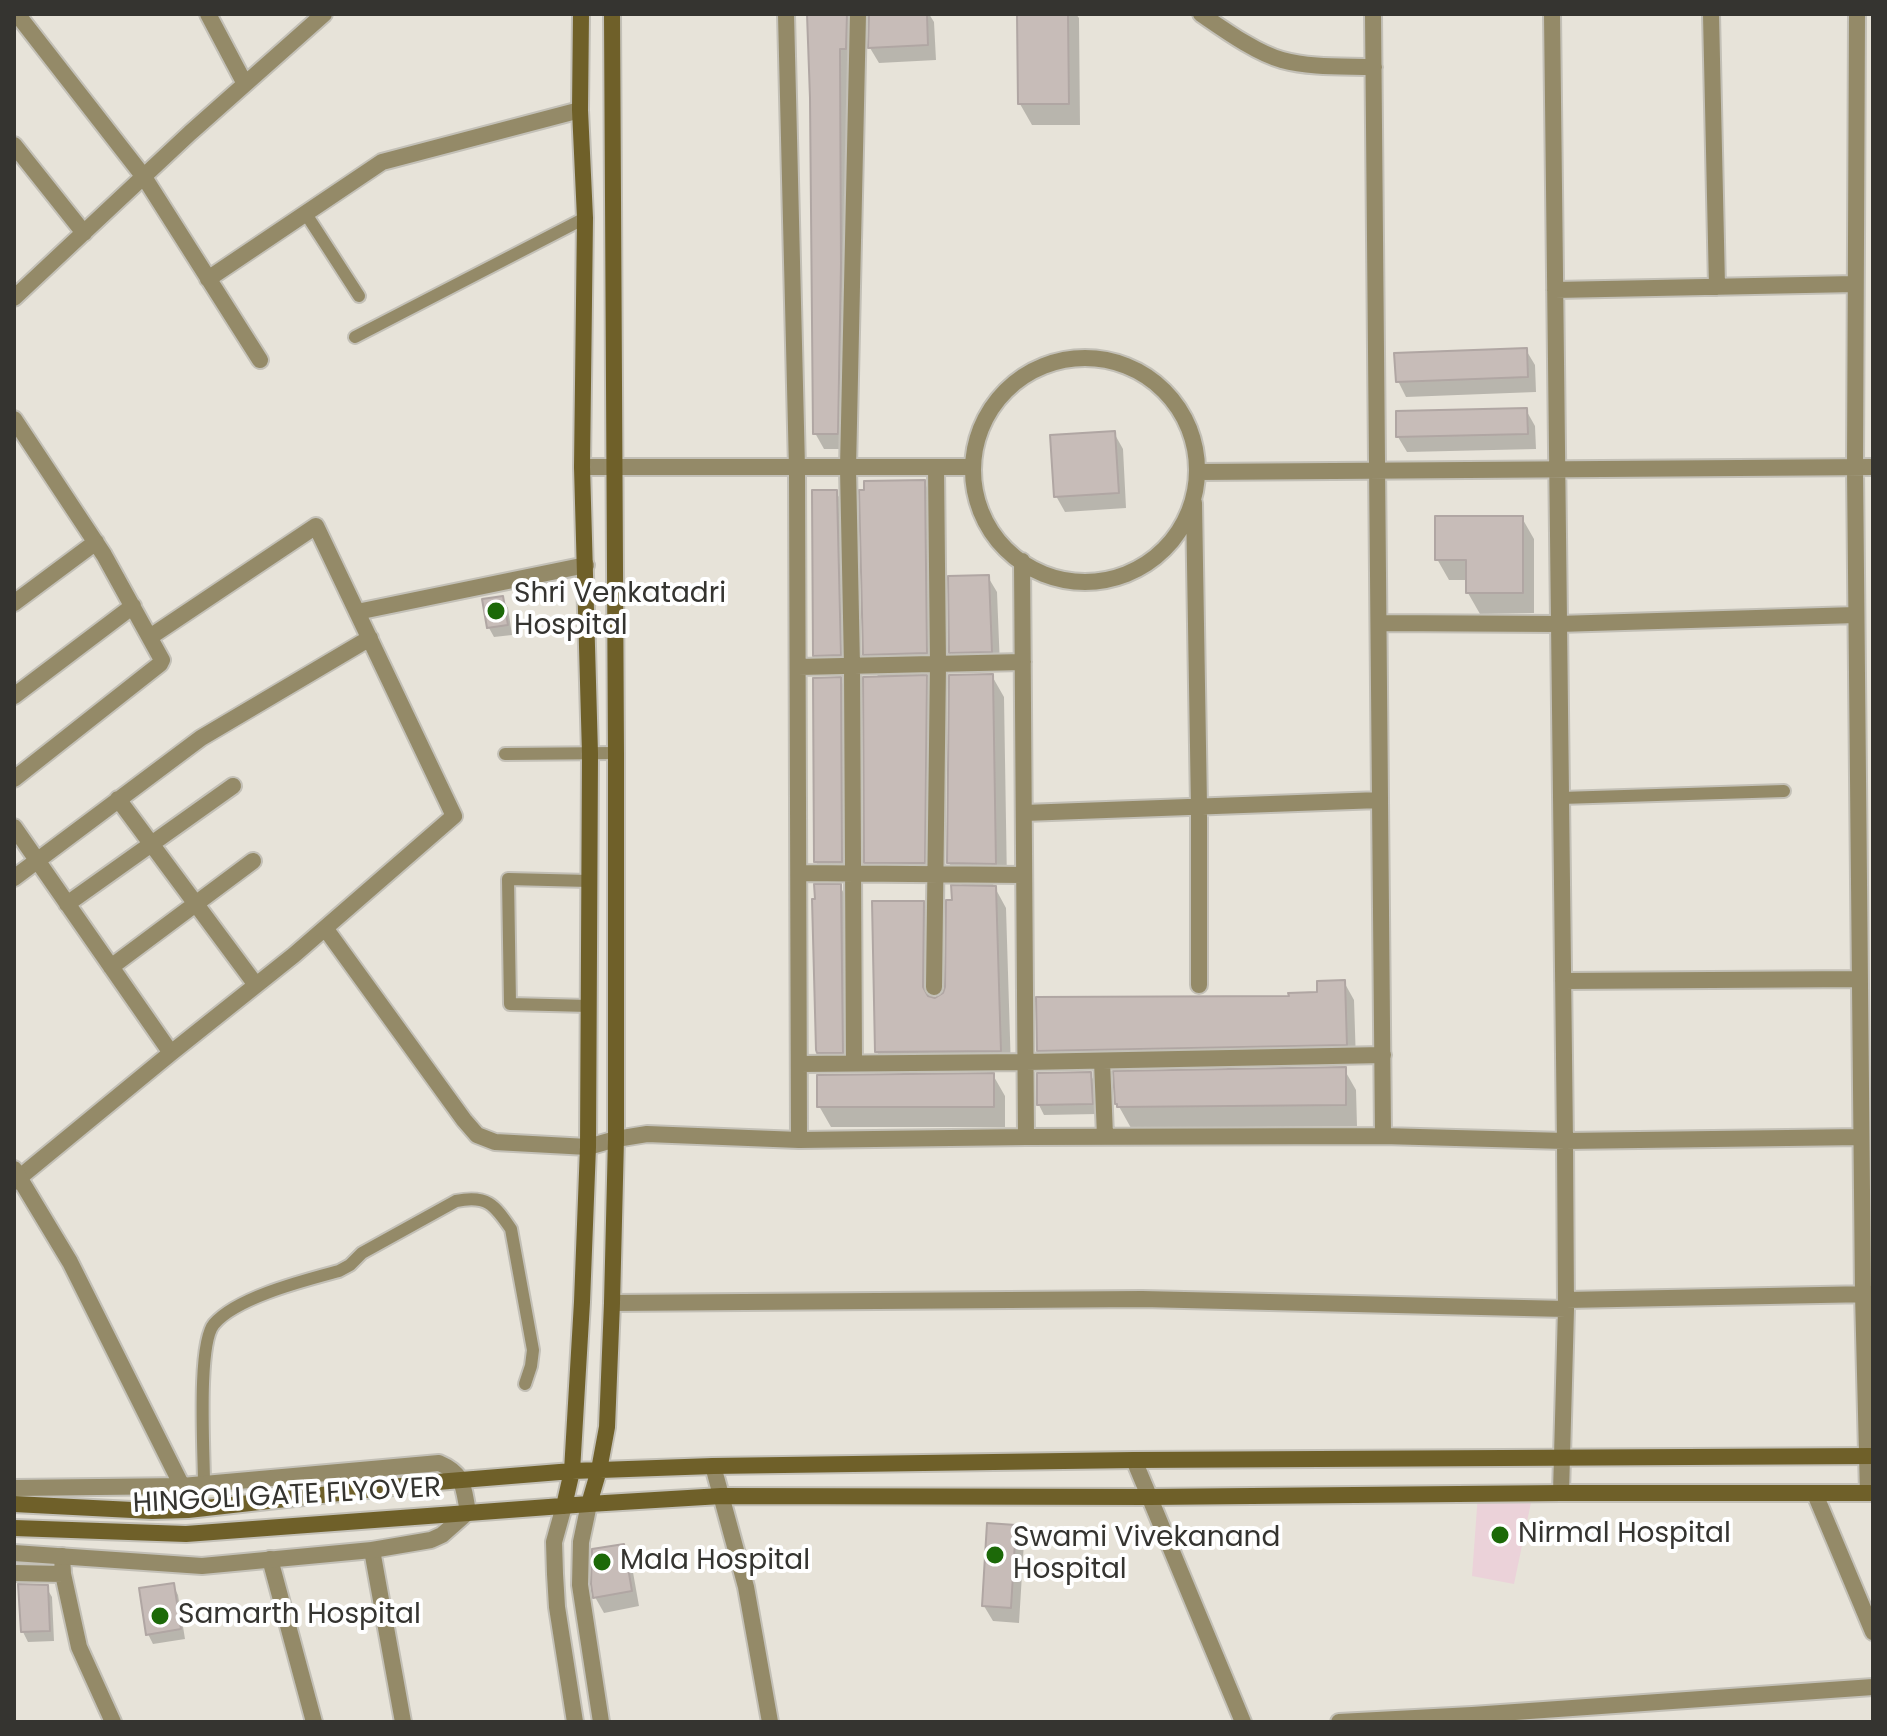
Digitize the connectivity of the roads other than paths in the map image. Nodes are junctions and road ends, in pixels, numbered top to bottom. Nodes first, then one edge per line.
1 (17, 14) edge
2 (208, 14) edge
3 (324, 14) edge
4 (581, 14) edge
5 (612, 14) edge
6 (786, 14) edge
7 (858, 14) edge
8 (1201, 14) edge
9 (1373, 14) edge
10 (1552, 14) edge
11 (1711, 14) edge
12 (1857, 14) edge
13 (1374, 67) junction
14 (245, 84) junction
15 (580, 110) junction
16 (14, 145) edge
17 (144, 177) junction
18 (306, 214) junction
19 (585, 218) junction
20 (84, 233) junction
21 (208, 279) junction
22 (1855, 284) junction
23 (1717, 287) junction
24 (1555, 290) junction
25 (16, 293) edge
26 (359, 296) dead end
27 (355, 337) dead end
28 (260, 360) dead end
29 (14, 419) edge
30 (20, 443) edge
31 (582, 467) junction
32 (936, 467) junction
33 (973, 467) junction
34 (1873, 467) edge
35 (614, 468) junction
36 (797, 468) junction
37 (848, 468) junction
38 (1855, 468) junction
39 (1556, 469) junction
40 (1377, 470) junction
41 (1198, 472) junction
42 (1194, 498) junction
43 (96, 542) junction
44 (1022, 561) junction
45 (586, 565) junction
46 (14, 603) edge
47 (133, 606) junction
48 (357, 612) junction
49 (1856, 615) junction
50 (1379, 623) junction
51 (1558, 624) junction
52 (150, 637) junction
53 (370, 638) junction
54 (1023, 662) junction
55 (938, 664) junction
56 (852, 666) junction
57 (798, 667) junction
58 (14, 696) edge
59 (616, 753) junction
60 (505, 754) dead end
61 (590, 754) junction
62 (14, 779) edge
63 (233, 786) dead end
64 (1784, 791) dead end
65 (1561, 798) junction
66 (118, 799) junction
67 (1380, 800) junction
68 (1199, 807) junction
69 (1024, 813) junction
70 (14, 827) edge
71 (151, 845) junction
72 (37, 860) junction
73 (253, 861) dead end
74 (799, 873) junction
75 (853, 874) junction
76 (937, 875) junction
77 (1024, 875) junction
78 (14, 878) edge
79 (589, 881) junction
80 (196, 903) junction
81 (67, 904) junction
82 (325, 928) junction
83 (111, 967) junction
84 (1860, 979) junction
85 (1563, 981) junction
86 (256, 985) junction
87 (1199, 985) dead end
88 (934, 987) dead end
89 (589, 1006) junction
90 (171, 1053) junction
91 (1383, 1055) junction
92 (1102, 1061) junction
93 (1026, 1062) junction
94 (854, 1063) junction
95 (799, 1064) junction
96 (1105, 1136) junction
97 (1383, 1136) junction
98 (1026, 1137) junction
99 (1861, 1137) junction
100 (616, 1139) junction
101 (799, 1140) junction
102 (1565, 1141) junction
103 (588, 1147) junction
104 (16, 1176) edge
105 (1868, 1294) edge
106 (612, 1303) junction
107 (1566, 1305) junction
108 (525, 1384) dead end
109 (1870, 1456) edge
110 (1562, 1457) junction
111 (1134, 1460) junction
112 (713, 1466) junction
113 (599, 1470) junction
114 (572, 1471) junction
115 (462, 1480) junction
116 (204, 1484) junction
117 (182, 1486) junction
118 (14, 1488) edge
119 (1561, 1493) junction
120 (1871, 1493) edge
121 (1815, 1494) junction
122 (721, 1496) junction
123 (1149, 1497) junction
124 (14, 1504) edge
125 (589, 1504) junction
126 (564, 1506) junction
127 (468, 1512) junction
128 (14, 1528) edge
129 (372, 1550) junction
130 (14, 1553) edge
131 (62, 1556) junction
132 (270, 1559) junction
133 (14, 1573) edge
134 (63, 1574) junction
135 (1873, 1632) edge
136 (1873, 1687) edge
137 (1474, 1719) edge
138 (113, 1722) edge
139 (314, 1722) edge
140 (403, 1722) edge
141 (575, 1722) edge
142 (601, 1722) edge
143 (770, 1722) edge
144 (1243, 1722) edge
145 (1339, 1722) edge

1 - 17 street
2 - 14 street
3 - 14 street
4 - 15 main road
5 - 35 main road
6 - 36 street
7 - 37 street
8 - 13 street
9 - 13 street
10 - 24 street
11 - 23 street
12 - 22 street
13 - 40 street
14 - 17 street
15 - 18 street
15 - 19 main road
16 - 20 street
17 - 20 street
17 - 21 street
18 - 21 street
18 - 26 lane
19 - 27 lane
19 - 31 main road
20 - 25 street
21 - 28 street
22 - 23 street
22 - 38 street
23 - 24 street
24 - 39 street
29 - 30 street
30 - 43 street
31 - 35 street
31 - 45 main road
32 - 33 street
32 - 37 street
32 - 55 street
33 - 41 street
33 - 44 street
34 - 38 street
35 - 36 street
35 - 59 main road
36 - 37 street
36 - 57 street
37 - 56 street
38 - 39 street
38 - 49 street
39 - 40 street
39 - 51 street
40 - 41 street
40 - 50 street
41 - 42 street
42 - 44 street
42 - 68 street
43 - 46 street
43 - 47 street
44 - 54 street
45 - 48 street
45 - 61 main road
47 - 52 street
47 - 58 street
48 - 52 street
48 - 53 street
49 - 51 street
49 - 84 street
50 - 51 street
50 - 67 street
51 - 65 street
52 - 62 street
53 - 66 street
53 - 82 street
54 - 55 street
54 - 69 street
55 - 56 street
55 - 76 street
56 - 57 street
56 - 75 street
57 - 74 street
59 - 61 lane
59 - 100 main road
60 - 61 lane
61 - 79 main road
63 - 71 street
64 - 65 lane
65 - 85 street
66 - 71 street
66 - 72 street
67 - 68 street
67 - 91 street
68 - 69 street
68 - 87 street
69 - 77 street
70 - 72 street
71 - 80 street
71 - 81 street
72 - 78 street
72 - 81 street
73 - 80 street
74 - 75 street
74 - 95 street
75 - 76 street
75 - 94 street
76 - 77 street
76 - 88 street
77 - 93 street
79 - 89 main road
79 - 89 lane
80 - 83 street
80 - 86 street
81 - 83 street
82 - 86 street
82 - 103 street
83 - 90 street
84 - 85 street
84 - 99 street
85 - 102 street
86 - 90 street
89 - 103 main road
90 - 104 street
91 - 92 street
91 - 97 street
92 - 93 street
92 - 96 street
93 - 94 street
93 - 98 street
94 - 95 street
95 - 101 street
96 - 97 street
96 - 98 street
97 - 102 street
98 - 101 street
99 - 102 street
99 - 105 street
100 - 101 street
100 - 103 street
100 - 106 main road
102 - 107 street
103 - 114 main road
104 - 117 street
105 - 107 street
105 - 109 street
106 - 107 street
106 - 113 main road
107 - 110 street
108 - 116 lane
109 - 110 main road, HINGOLI GATE FLYOVER
109 - 120 street
110 - 111 main road, HINGOLI GATE FLYOVER
110 - 119 street
111 - 112 main road, HINGOLI GATE FLYOVER
111 - 123 street
112 - 113 main road, HINGOLI GATE FLYOVER
112 - 122 street
113 - 114 main road, HINGOLI GATE FLYOVER
113 - 125 main road
114 - 115 main road, HINGOLI GATE FLYOVER
114 - 126 main road
115 - 116 street
115 - 124 main road, HINGOLI GATE FLYOVER
115 - 127 street
116 - 117 street
117 - 118 street
119 - 121 main road, HINGOLI GATE FLYOVER
119 - 123 main road, HINGOLI GATE FLYOVER
120 - 121 main road, HINGOLI GATE FLYOVER
121 - 135 street
122 - 123 main road, HINGOLI GATE FLYOVER
122 - 125 main road, HINGOLI GATE FLYOVER
122 - 143 street
123 - 144 street
125 - 126 main road, HINGOLI GATE FLYOVER
125 - 142 street
126 - 127 main road, HINGOLI GATE FLYOVER
126 - 141 street
127 - 128 main road, HINGOLI GATE FLYOVER
127 - 129 street
129 - 132 street
129 - 140 street
130 - 131 street
131 - 132 street
131 - 134 street
132 - 139 street
133 - 134 street
134 - 138 street
136 - 137 street
137 - 145 street

